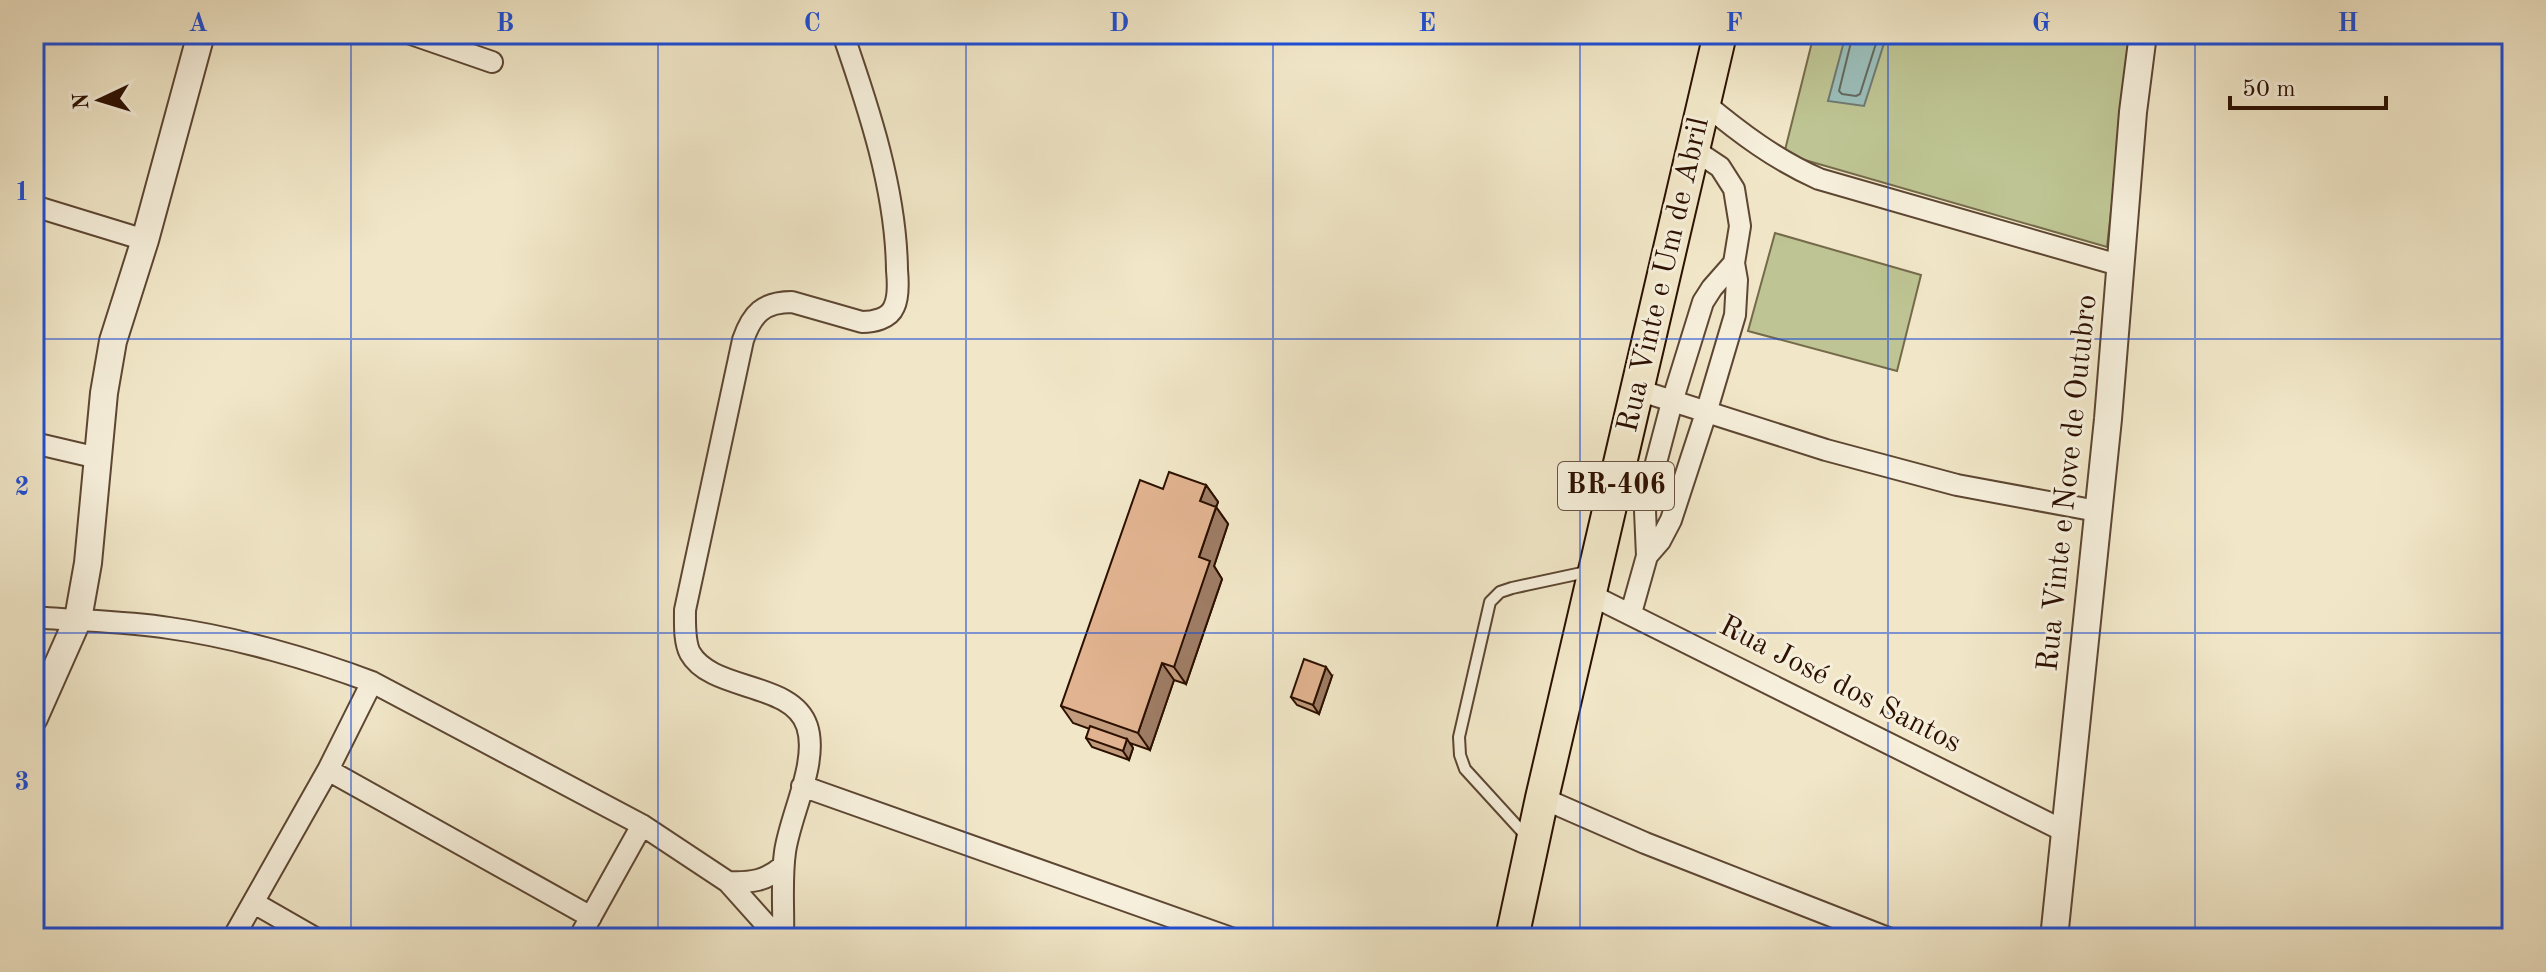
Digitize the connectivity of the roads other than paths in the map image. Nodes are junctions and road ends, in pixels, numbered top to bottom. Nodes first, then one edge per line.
1 (201, 34) edge
2 (411, 34) edge
3 (843, 34) edge
4 (1720, 34) edge
5 (2143, 34) edge
6 (492, 62) dead end
7 (1704, 103) junction
8 (1693, 149) junction
9 (34, 206) edge
10 (145, 240) junction
11 (1734, 263) junction
12 (2122, 266) junction
13 (1638, 390) junction
14 (1672, 402) junction
15 (1706, 413) junction
16 (34, 443) edge
17 (98, 458) junction
18 (2097, 511) junction
19 (1647, 556) junction
20 (1593, 582) junction
21 (1631, 613) junction
22 (34, 617) edge
23 (78, 619) junction
24 (372, 682) junction
25 (34, 718) edge
26 (328, 770) junction
27 (802, 786) junction
28 (1542, 798) junction
29 (642, 825) junction
30 (2064, 831) junction
31 (1532, 843) junction
32 (783, 866) junction
33 (728, 882) junction
34 (254, 903) junction
35 (591, 917) junction
36 (233, 938) edge
37 (315, 938) edge
38 (579, 938) edge
39 (780, 938) edge
40 (1231, 938) edge
41 (1512, 938) edge
42 (1888, 938) edge
43 (2054, 938) edge

1 - 10 street
2 - 6 street
3 - 27 street
4 - 7 main road, Rua Vinte e Um de Abril / BR-406
5 - 12 street, Rua Vinte e Nove de Outubro
7 - 8 main road, Rua Vinte e Um de Abril / BR-406
7 - 12 street
8 - 11 street
8 - 13 main road, Rua Vinte e Um de Abril / BR-406
9 - 10 street
10 - 17 street
11 - 14 street
11 - 15 street
12 - 18 street, Rua Vinte e Nove de Outubro
13 - 14 street
13 - 20 main road, Rua Vinte e Um de Abril / BR-406
14 - 15 street
14 - 19 street
15 - 18 street
15 - 19 street
16 - 17 street
17 - 23 street
18 - 30 street, Rua Vinte e Nove de Outubro
19 - 21 street
20 - 21 street, Rua José dos Santos
20 - 28 main road, Rua Vinte e Um de Abril / BR-406
20 - 31 lane
21 - 30 street, Rua José dos Santos
22 - 23 street
23 - 24 street
23 - 25 street
24 - 26 street
24 - 29 street
26 - 34 street
26 - 35 street
27 - 32 street
27 - 40 street
28 - 31 main road, Rua Vinte e Um de Abril / BR-406
28 - 42 street
29 - 33 street
29 - 35 street
30 - 43 street, Rua Vinte e Nove de Outubro
31 - 41 main road, Rua Vinte e Um de Abril / BR-406
32 - 33 street
32 - 39 street
33 - 39 street
34 - 36 street
34 - 37 street
35 - 38 street

